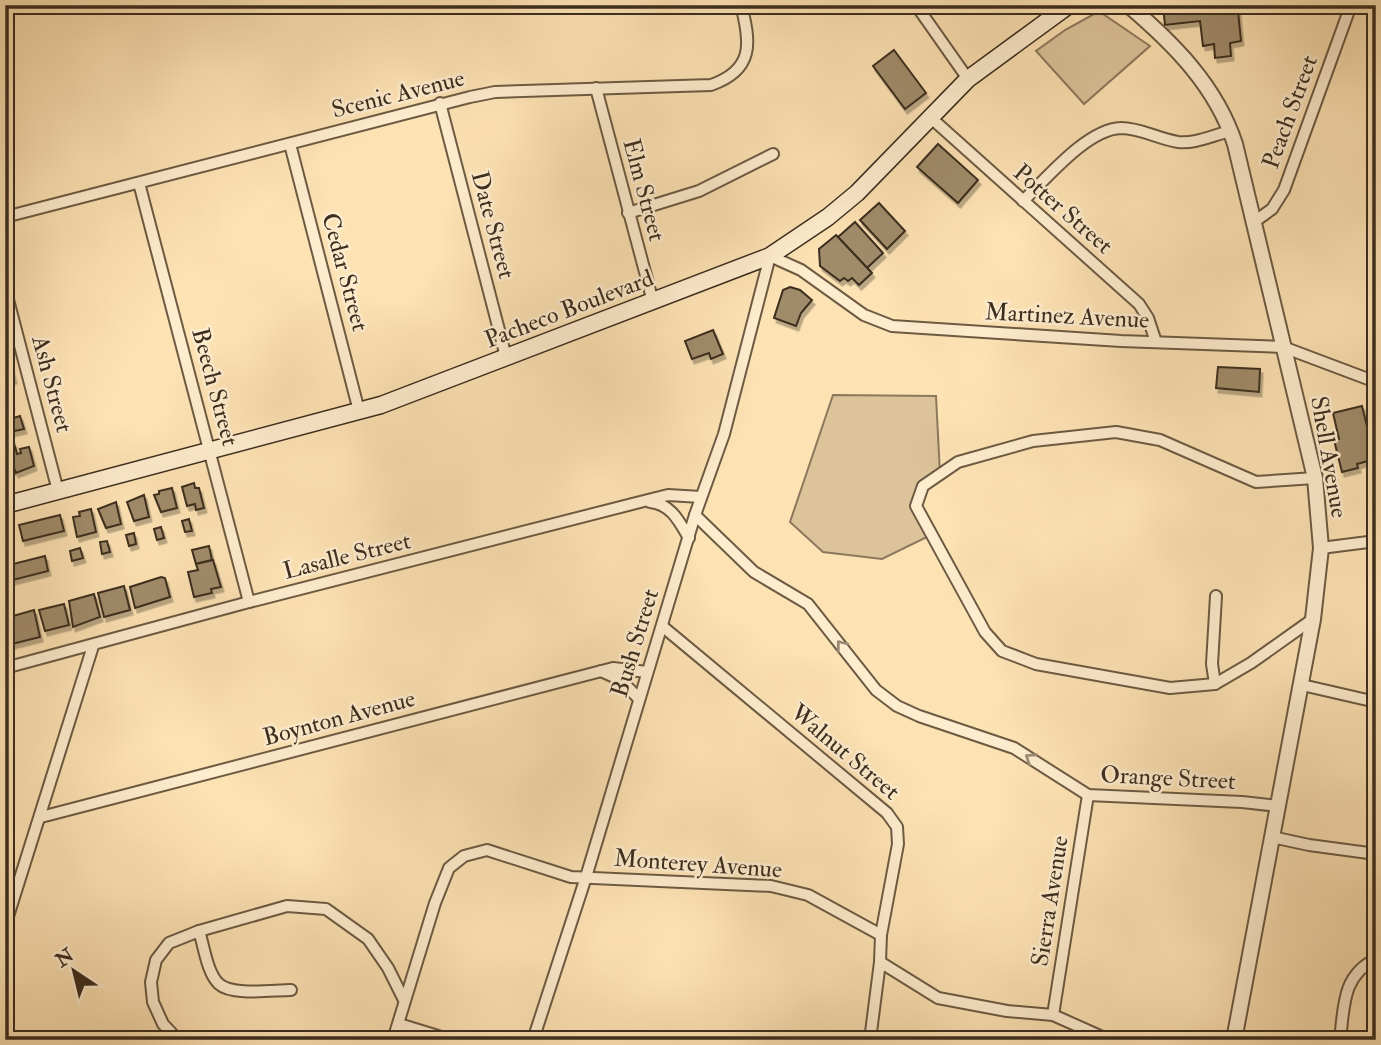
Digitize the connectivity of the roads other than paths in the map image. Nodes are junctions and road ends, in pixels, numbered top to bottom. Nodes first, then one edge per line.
1 (741, 5) edge
2 (916, 5) edge
3 (1069, 5) edge
4 (1128, 5) edge
5 (1351, 5) edge
6 (968, 79) junction
7 (596, 89) junction
8 (440, 103) junction
9 (930, 117) junction
10 (1231, 131) junction
11 (290, 144) junction
12 (772, 154) dead end
13 (139, 183) junction
14 (1023, 201) junction
15 (628, 213) junction
16 (5, 217) edge
17 (1254, 222) junction
18 (769, 256) junction
19 (5, 288) edge
20 (653, 302) junction
21 (1156, 342) junction
22 (1283, 347) junction
23 (506, 357) junction
24 (1375, 380) edge
25 (359, 411) junction
26 (210, 451) junction
27 (1315, 478) junction
28 (58, 491) junction
29 (701, 496) junction
30 (644, 501) junction
31 (5, 505) edge
32 (695, 515) junction
33 (689, 538) junction
34 (1376, 541) edge
35 (1321, 548) junction
36 (1216, 596) dead end
37 (249, 602) junction
38 (1313, 619) junction
39 (662, 626) junction
40 (93, 646) junction
41 (5, 668) edge
42 (601, 671) junction
43 (648, 672) junction
44 (1215, 684) junction
45 (1302, 685) junction
46 (639, 699) junction
47 (1376, 702) edge
48 (1088, 795) junction
49 (1278, 806) junction
50 (41, 817) junction
51 (1272, 836) junction
52 (1376, 854) edge
53 (586, 877) junction
54 (5, 926) edge
55 (199, 931) junction
56 (881, 935) junction
57 (1376, 959) edge
58 (880, 962) junction
59 (291, 990) dead end
60 (404, 1000) junction
61 (1053, 1015) junction
62 (399, 1024) junction
63 (178, 1040) edge
64 (393, 1040) edge
65 (451, 1040) edge
66 (533, 1040) edge
67 (870, 1040) edge
68 (1109, 1040) edge
69 (1234, 1040) edge
70 (1340, 1040) edge

1 - 7 street, Scenic Avenue
2 - 6 street
3 - 6 main road, Pacheco Boulevard
4 - 10 street, Shell Avenue
5 - 17 street, Peach Street
6 - 9 main road, Pacheco Boulevard
7 - 8 street, Scenic Avenue
7 - 15 street, Elm Street
8 - 11 street, Scenic Avenue
8 - 23 street, Date Street
9 - 14 street, Potter Street
9 - 18 main road, Pacheco Boulevard
10 - 14 street
10 - 17 street, Shell Avenue
11 - 13 street, Scenic Avenue
11 - 25 street, Cedar Street
12 - 15 street
13 - 16 street, Scenic Avenue
13 - 26 street, Beech Street
14 - 21 street, Potter Street
15 - 20 street, Elm Street
17 - 22 street, Shell Avenue
18 - 20 main road, Pacheco Boulevard
18 - 21 street, Martinez Avenue
18 - 29 street, Bush Street
19 - 28 street, Ash Street
20 - 23 main road, Pacheco Boulevard
21 - 22 street, Martinez Avenue
22 - 24 street, Martinez Avenue
22 - 27 street, Shell Avenue
23 - 25 main road, Pacheco Boulevard
25 - 26 main road, Pacheco Boulevard
26 - 28 main road, Pacheco Boulevard
26 - 37 street, Beech Street
27 - 35 street, Shell Avenue
27 - 44 street
28 - 31 main road, Pacheco Boulevard
29 - 30 street, Lasalle Street
29 - 32 street, Bush Street
30 - 33 street
30 - 37 street, Lasalle Street
32 - 33 street, Bush Street
48 -> 32 street, Orange Street
33 - 39 street, Bush Street
34 - 35 street
35 - 38 street, Shell Avenue
36 - 44 street
37 - 40 street, Lasalle Street
38 - 44 street
38 - 45 street, Shell Avenue
39 - 43 street, Bush Street
39 - 56 street, Walnut Street
40 - 41 street, Lasalle Street
40 - 50 street
42 - 43 street, Boynton Avenue
42 - 46 street
42 - 50 street, Boynton Avenue
43 - 46 street, Bush Street
45 - 47 street
45 - 49 street, Shell Avenue
46 - 53 street, Bush Street
48 - 49 street, Orange Street
48 - 61 street, Sierra Avenue
49 - 51 street, Shell Avenue
50 - 54 street
51 - 52 street
51 - 69 street, Shell Avenue
53 - 56 street, Monterey Avenue
53 - 60 street, Monterey Avenue
53 - 66 street, Bush Street
55 - 59 street
55 - 60 street
55 - 63 street
56 - 58 street, Walnut Street
57 - 70 street
58 - 61 street
58 - 67 street, Walnut Street
60 - 62 street, Monterey Avenue
61 - 68 street
62 - 64 street, Monterey Avenue
62 - 65 street

